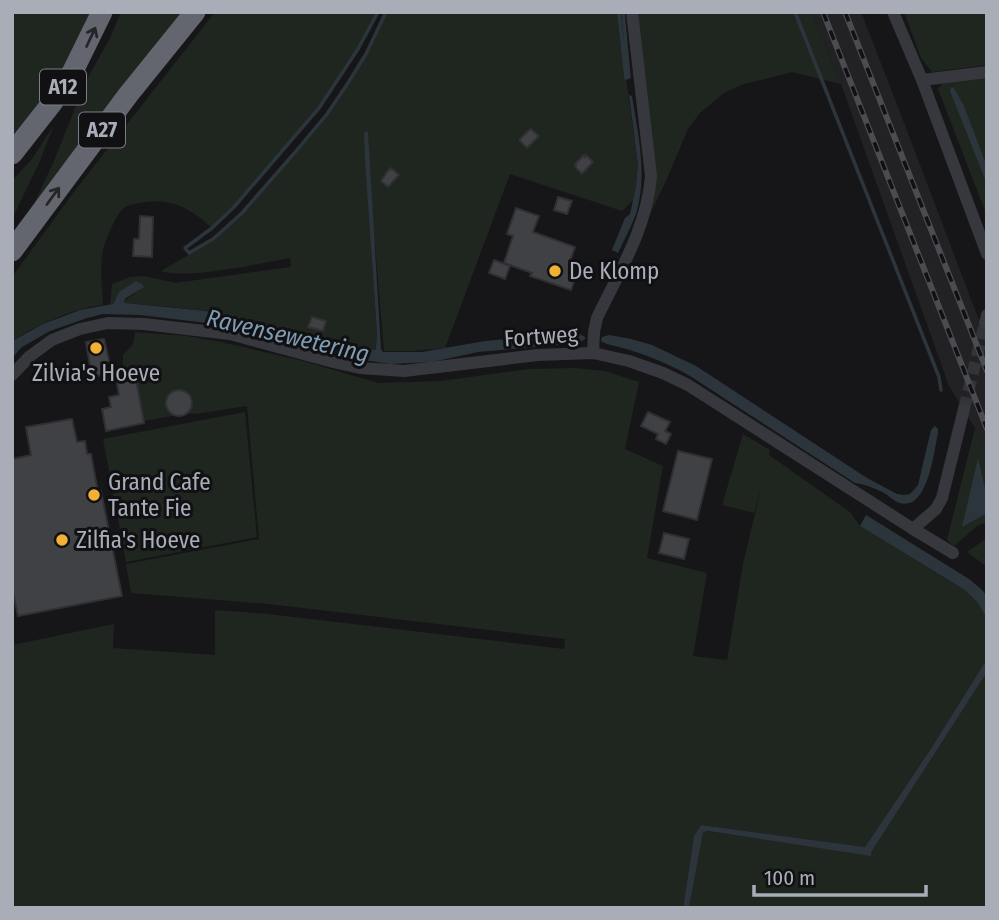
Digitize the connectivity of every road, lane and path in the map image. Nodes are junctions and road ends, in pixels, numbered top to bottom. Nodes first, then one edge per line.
1 (102, 12) edge
2 (195, 12) edge
3 (632, 12) edge
4 (893, 12) edge
5 (987, 72) edge
6 (922, 80) junction
7 (12, 154) edge
8 (12, 251) edge
9 (987, 254) edge
10 (593, 353) junction
11 (12, 375) edge
12 (964, 409) tunnel mouth
13 (913, 529) junction
14 (953, 553) dead end

7 -> 1 highway, A12
8 -> 2 highway, A27
3 - 10 street
4 - 6 street
5 - 6 street
6 - 9 street
10 - 11 street, Fortweg
10 - 13 street, Fortweg
12 - 13 street
13 - 14 street, Fortweg

